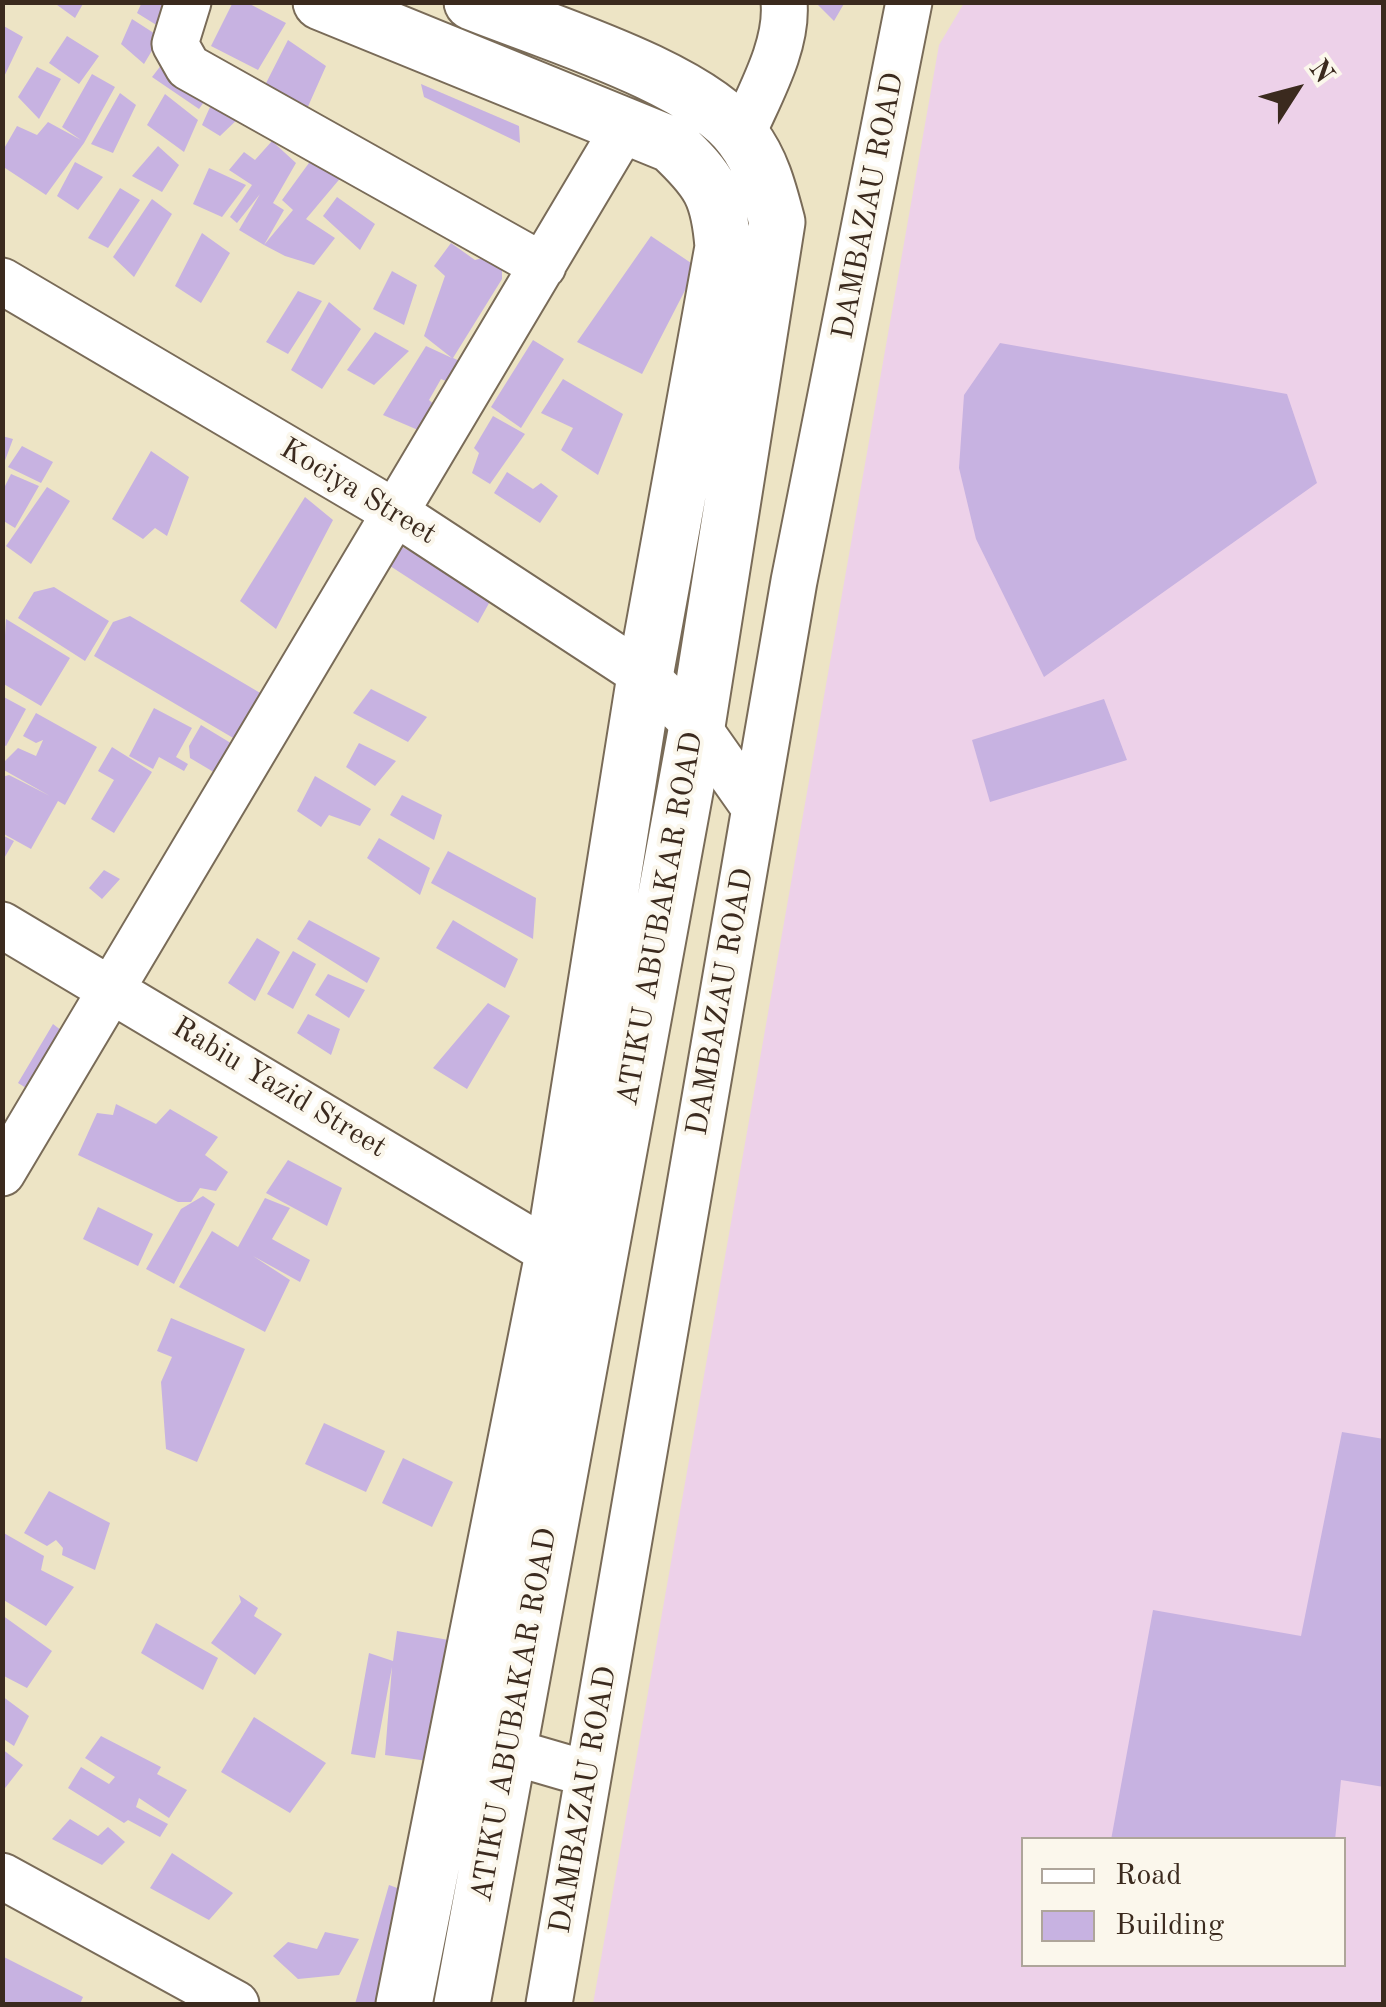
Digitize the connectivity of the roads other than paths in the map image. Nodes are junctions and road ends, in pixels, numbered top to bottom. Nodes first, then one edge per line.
1 (188, 2) edge
2 (321, 2) edge
3 (472, 2) edge
4 (784, 2) edge
5 (909, 2) edge
6 (627, 123) junction
7 (742, 135) junction
8 (543, 266) junction
9 (2, 281) edge
10 (396, 512) junction
11 (646, 676) junction
12 (697, 726) junction
13 (754, 807) junction
14 (2, 926) edge
15 (111, 987) junction
16 (2, 1173) edge
17 (553, 1254) junction
18 (509, 1751) junction
19 (588, 1774) junction
20 (2, 1876) edge
21 (236, 2004) edge
22 (404, 2004) edge
23 (462, 2004) edge
24 (549, 2004) edge

1 - 8 street
2 - 6 street
3 - 7 street, ATIKU ABUBAKAR ROAD
4 - 7 street
5 - 13 street, DAMBAZAU ROAD
6 - 8 street
6 - 11 street
7 - 12 street, ATIKU ABUBAKAR ROAD
8 - 10 street
9 - 10 street, Kociya Street
10 - 11 street, Kociya Street
10 - 15 street
11 - 12 street, Kociya Street
11 - 17 street
12 - 13 street, Kociya Street
12 - 18 street, ATIKU ABUBAKAR ROAD
13 - 19 street, DAMBAZAU ROAD
14 - 15 street, Rabiu Yazid Street
15 - 16 street
15 - 17 street, Rabiu Yazid Street
17 - 22 street
18 - 19 street
18 - 23 street, ATIKU ABUBAKAR ROAD
19 - 24 street, DAMBAZAU ROAD
20 - 21 street

